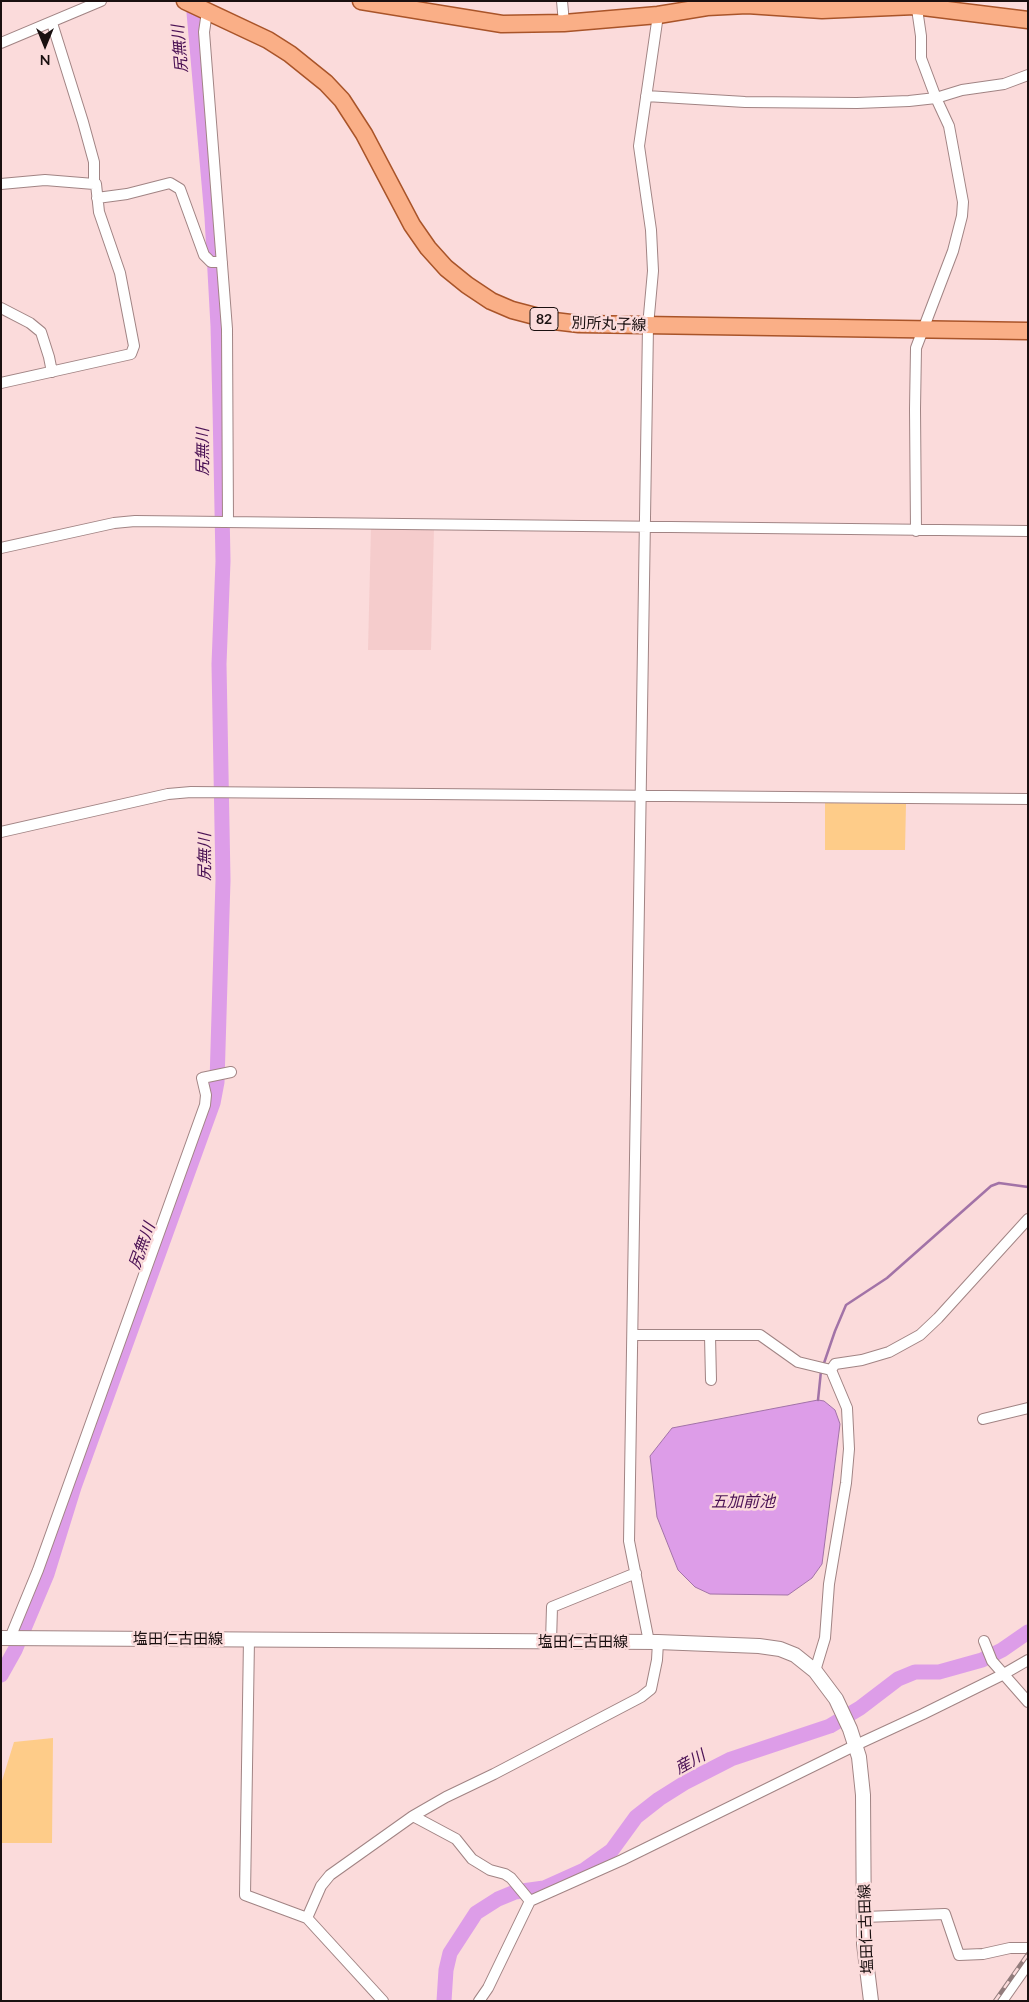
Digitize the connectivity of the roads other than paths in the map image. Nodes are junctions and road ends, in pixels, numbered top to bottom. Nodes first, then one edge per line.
1 (101, 1) edge
2 (361, 1) edge
3 (562, 1) edge
4 (706, 4) edge
5 (916, 4) edge
6 (197, 5) edge
7 (658, 15) junction
8 (1028, 20) edge
9 (52, 22) junction
10 (564, 23) junction
11 (1, 43) edge
12 (1028, 75) edge
13 (646, 96) junction
14 (936, 98) junction
15 (1, 184) edge
16 (94, 184) junction
17 (97, 198) junction
18 (217, 262) junction
19 (1, 308) edge
20 (648, 326) junction
21 (922, 330) junction
22 (1028, 331) edge
23 (52, 372) junction
24 (1, 383) edge
25 (228, 522) junction
26 (645, 528) junction
27 (916, 531) junction
28 (1028, 532) edge
29 (1, 548) edge
30 (641, 795) junction
31 (1028, 799) edge
32 (1, 832) edge
33 (228, 1073) dead end
34 (1028, 1219) edge
35 (633, 1334) junction
36 (710, 1336) junction
37 (831, 1370) junction
38 (711, 1380) dead end
39 (1028, 1408) edge
40 (983, 1419) dead end
41 (636, 1573) junction
42 (9, 1638) edge
43 (249, 1640) junction
44 (984, 1641) dead end
45 (550, 1642) junction
46 (654, 1642) junction
47 (1028, 1660) edge
48 (816, 1671) junction
49 (1002, 1675) junction
50 (1028, 1702) edge
51 (856, 1745) junction
52 (413, 1816) junction
53 (527, 1898) junction
54 (864, 1917) junction
55 (308, 1918) junction
56 (1028, 1948) edge
57 (1028, 1964) edge
58 (383, 2001) edge
59 (479, 2001) edge
60 (871, 2001) edge
61 (1002, 2001) edge

1 - 9 street
2 - 10 main road
3 - 10 street
4 - 5 main road
4 - 7 main road
5 - 8 main road
5 - 14 street
6 - 18 street
6 - 20 main road, 別所丸子線 / 82
7 - 10 main road
7 - 13 street
9 - 11 street
9 - 16 street
12 - 14 street
13 - 14 street
13 - 20 street
14 - 21 street
15 - 16 street
16 - 17 street
17 - 18 street
17 - 23 street
18 - 25 street
19 - 23 street
20 - 21 main road, 別所丸子線 / 82
20 - 26 street
21 - 22 main road, 別所丸子線 / 82
21 - 27 street
23 - 24 street
25 - 26 street
25 - 29 street
26 - 27 street
26 - 30 street
27 - 28 street
30 - 31 street
30 - 32 street
30 - 35 street
33 - 42 street
34 - 37 street
35 - 36 street
35 - 41 street
36 - 37 street
36 - 38 street
37 - 48 street
39 - 40 street
41 - 45 street
41 - 46 street
42 - 43 main road, 塩田仁古田線
43 - 45 main road, 塩田仁古田線
43 - 55 street
44 - 49 street
45 - 46 main road, 塩田仁古田線
46 - 48 main road, 塩田仁古田線
46 - 52 street
47 - 49 street
48 - 51 main road, 塩田仁古田線
49 - 50 street
49 - 51 street
51 - 53 street
51 - 54 main road, 塩田仁古田線
52 - 53 street
52 - 55 street
53 - 59 street
54 - 56 street
54 - 60 main road, 塩田仁古田線
55 - 58 street
57 - 61 street

